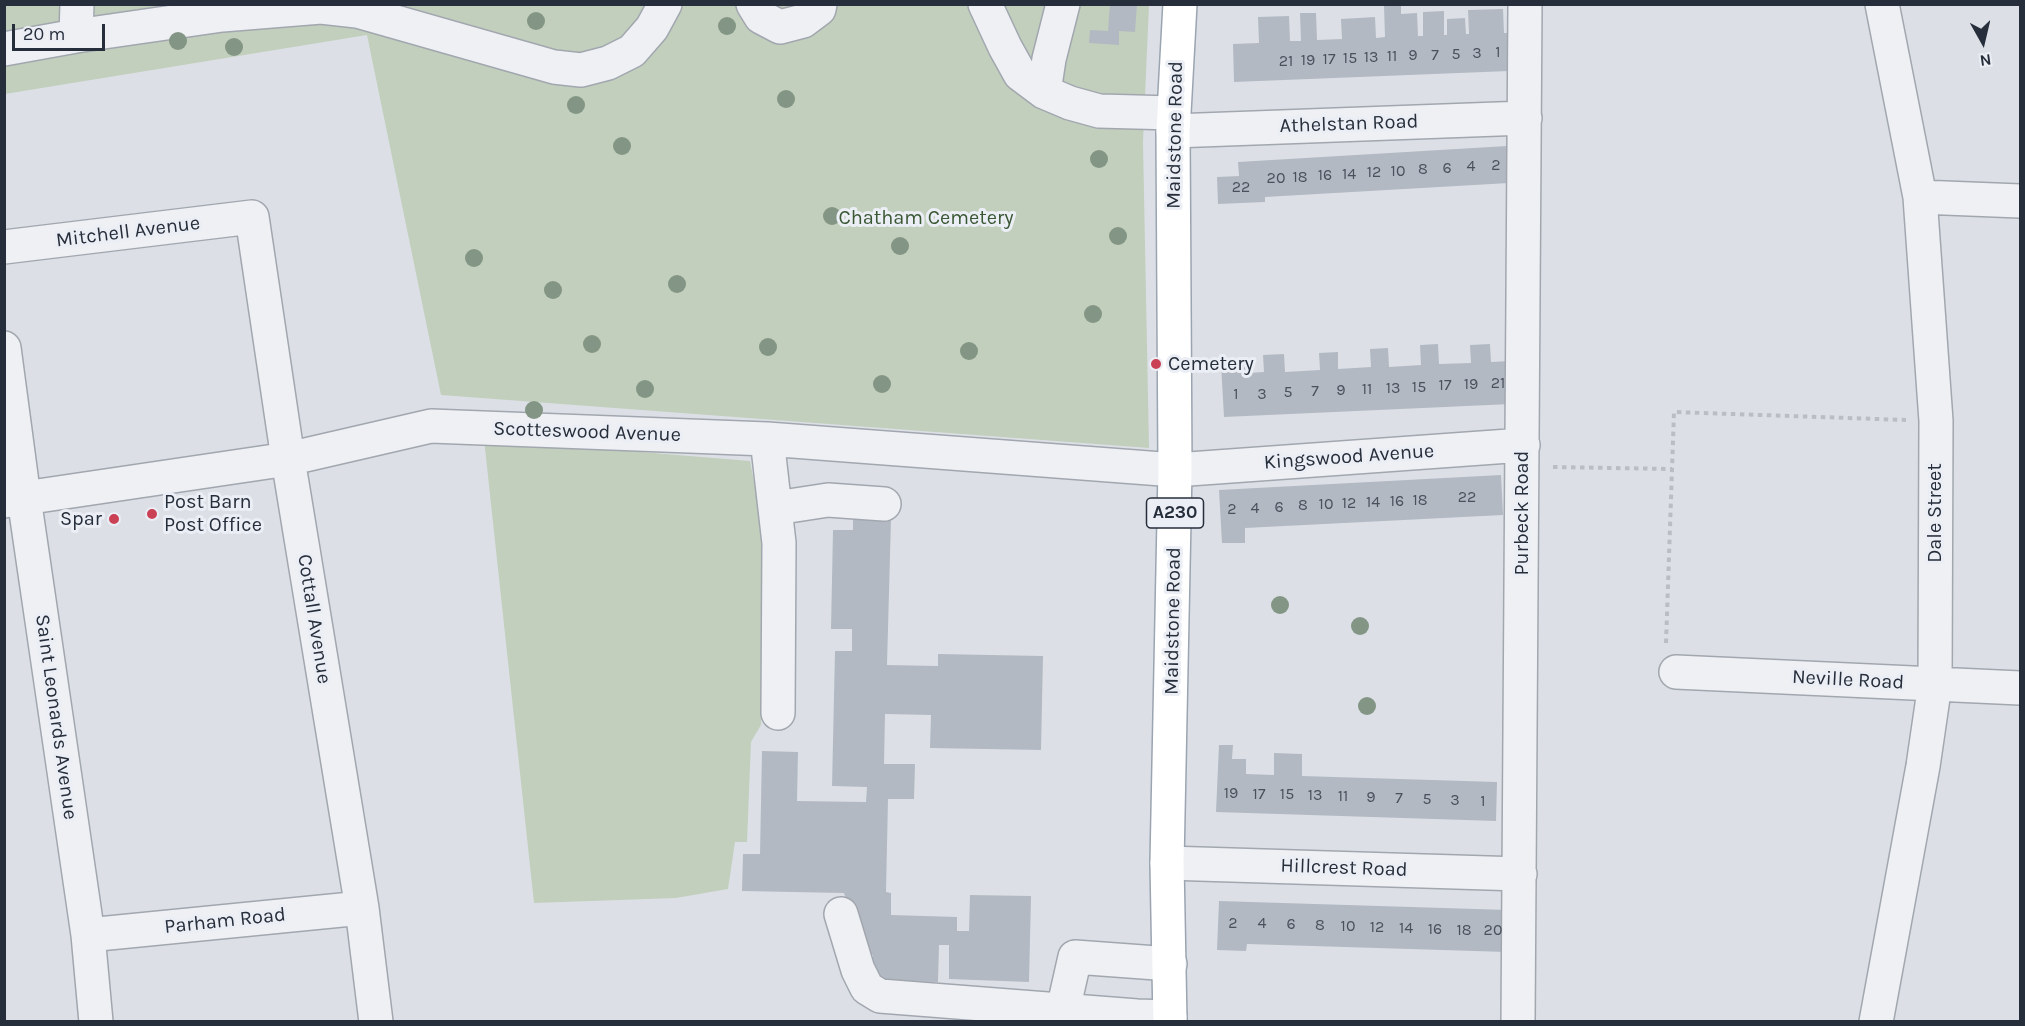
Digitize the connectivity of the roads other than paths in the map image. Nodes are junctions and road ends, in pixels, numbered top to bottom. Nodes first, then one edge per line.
1 (77, 4) edge
2 (665, 4) edge
3 (753, 4) edge
4 (820, 4) edge
5 (985, 4) edge
6 (1063, 4) edge
7 (1180, 4) edge
8 (1525, 4) edge
9 (1882, 4) edge
10 (391, 12) edge
11 (76, 36) junction
12 (4, 49) edge
13 (1044, 92) junction
14 (1525, 118) junction
15 (1173, 122) junction
16 (1920, 197) junction
17 (2020, 201) edge
18 (252, 217) joint
19 (4, 247) edge
20 (4, 348) edge
21 (781, 439) junction
22 (1523, 445) junction
23 (288, 459) junction
24 (1175, 470) junction
25 (14, 500) edge
26 (884, 504) dead end
27 (776, 508) junction
28 (1676, 672) road end
29 (1935, 684) junction
30 (2020, 688) edge
31 (778, 713) dead end
32 (1167, 863) junction
33 (1520, 873) junction
34 (362, 908) junction
35 (841, 914) dead end
36 (88, 935) junction
37 (1170, 964) junction
38 (1063, 1010) junction
39 (1170, 1019) edge
40 (96, 1022) edge
41 (376, 1022) edge
42 (1518, 1022) edge
43 (1876, 1022) edge

1 - 11 street
2 - 10 street
3 - 4 street
5 - 13 street, Athelstan Road
6 - 13 street
7 - 15 main road, Maidstone Road / A230
8 - 14 street, Purbeck Road
9 - 16 street, Dale Street
10 - 11 street
11 - 12 street
13 - 15 street, Athelstan Road
14 - 15 street, Athelstan Road
14 - 22 street, Purbeck Road
15 - 24 main road, Maidstone Road / A230
16 - 17 street
16 - 29 street, Dale Street
18 - 19 street, Mitchell Avenue
18 - 23 street, Cottall Avenue
20 - 25 street, Saint Leonards Avenue
21 - 23 street, Scotteswood Avenue
21 - 24 street, Scotteswood Avenue
21 - 27 street
22 - 24 street, Kingswood Avenue
22 - 33 street, Purbeck Road
23 - 25 street, Scotteswood Avenue
23 - 34 street, Cottall Avenue
24 - 32 main road, Maidstone Road / A230
25 - 36 street, Saint Leonards Avenue
26 - 27 street
27 - 31 street
28 - 29 street, Neville Road
29 - 30 street, Neville Road
29 - 43 street, Dale Street
32 - 33 street, Hillcrest Road
32 - 37 main road, Maidstone Road / A230
33 - 42 street, Purbeck Road
34 - 36 street, Parham Road
34 - 41 street, Cottall Avenue
35 - 38 street
36 - 40 street, Saint Leonards Avenue
37 - 38 street
37 - 39 main road, Maidstone Road / A230
38 - 39 street

